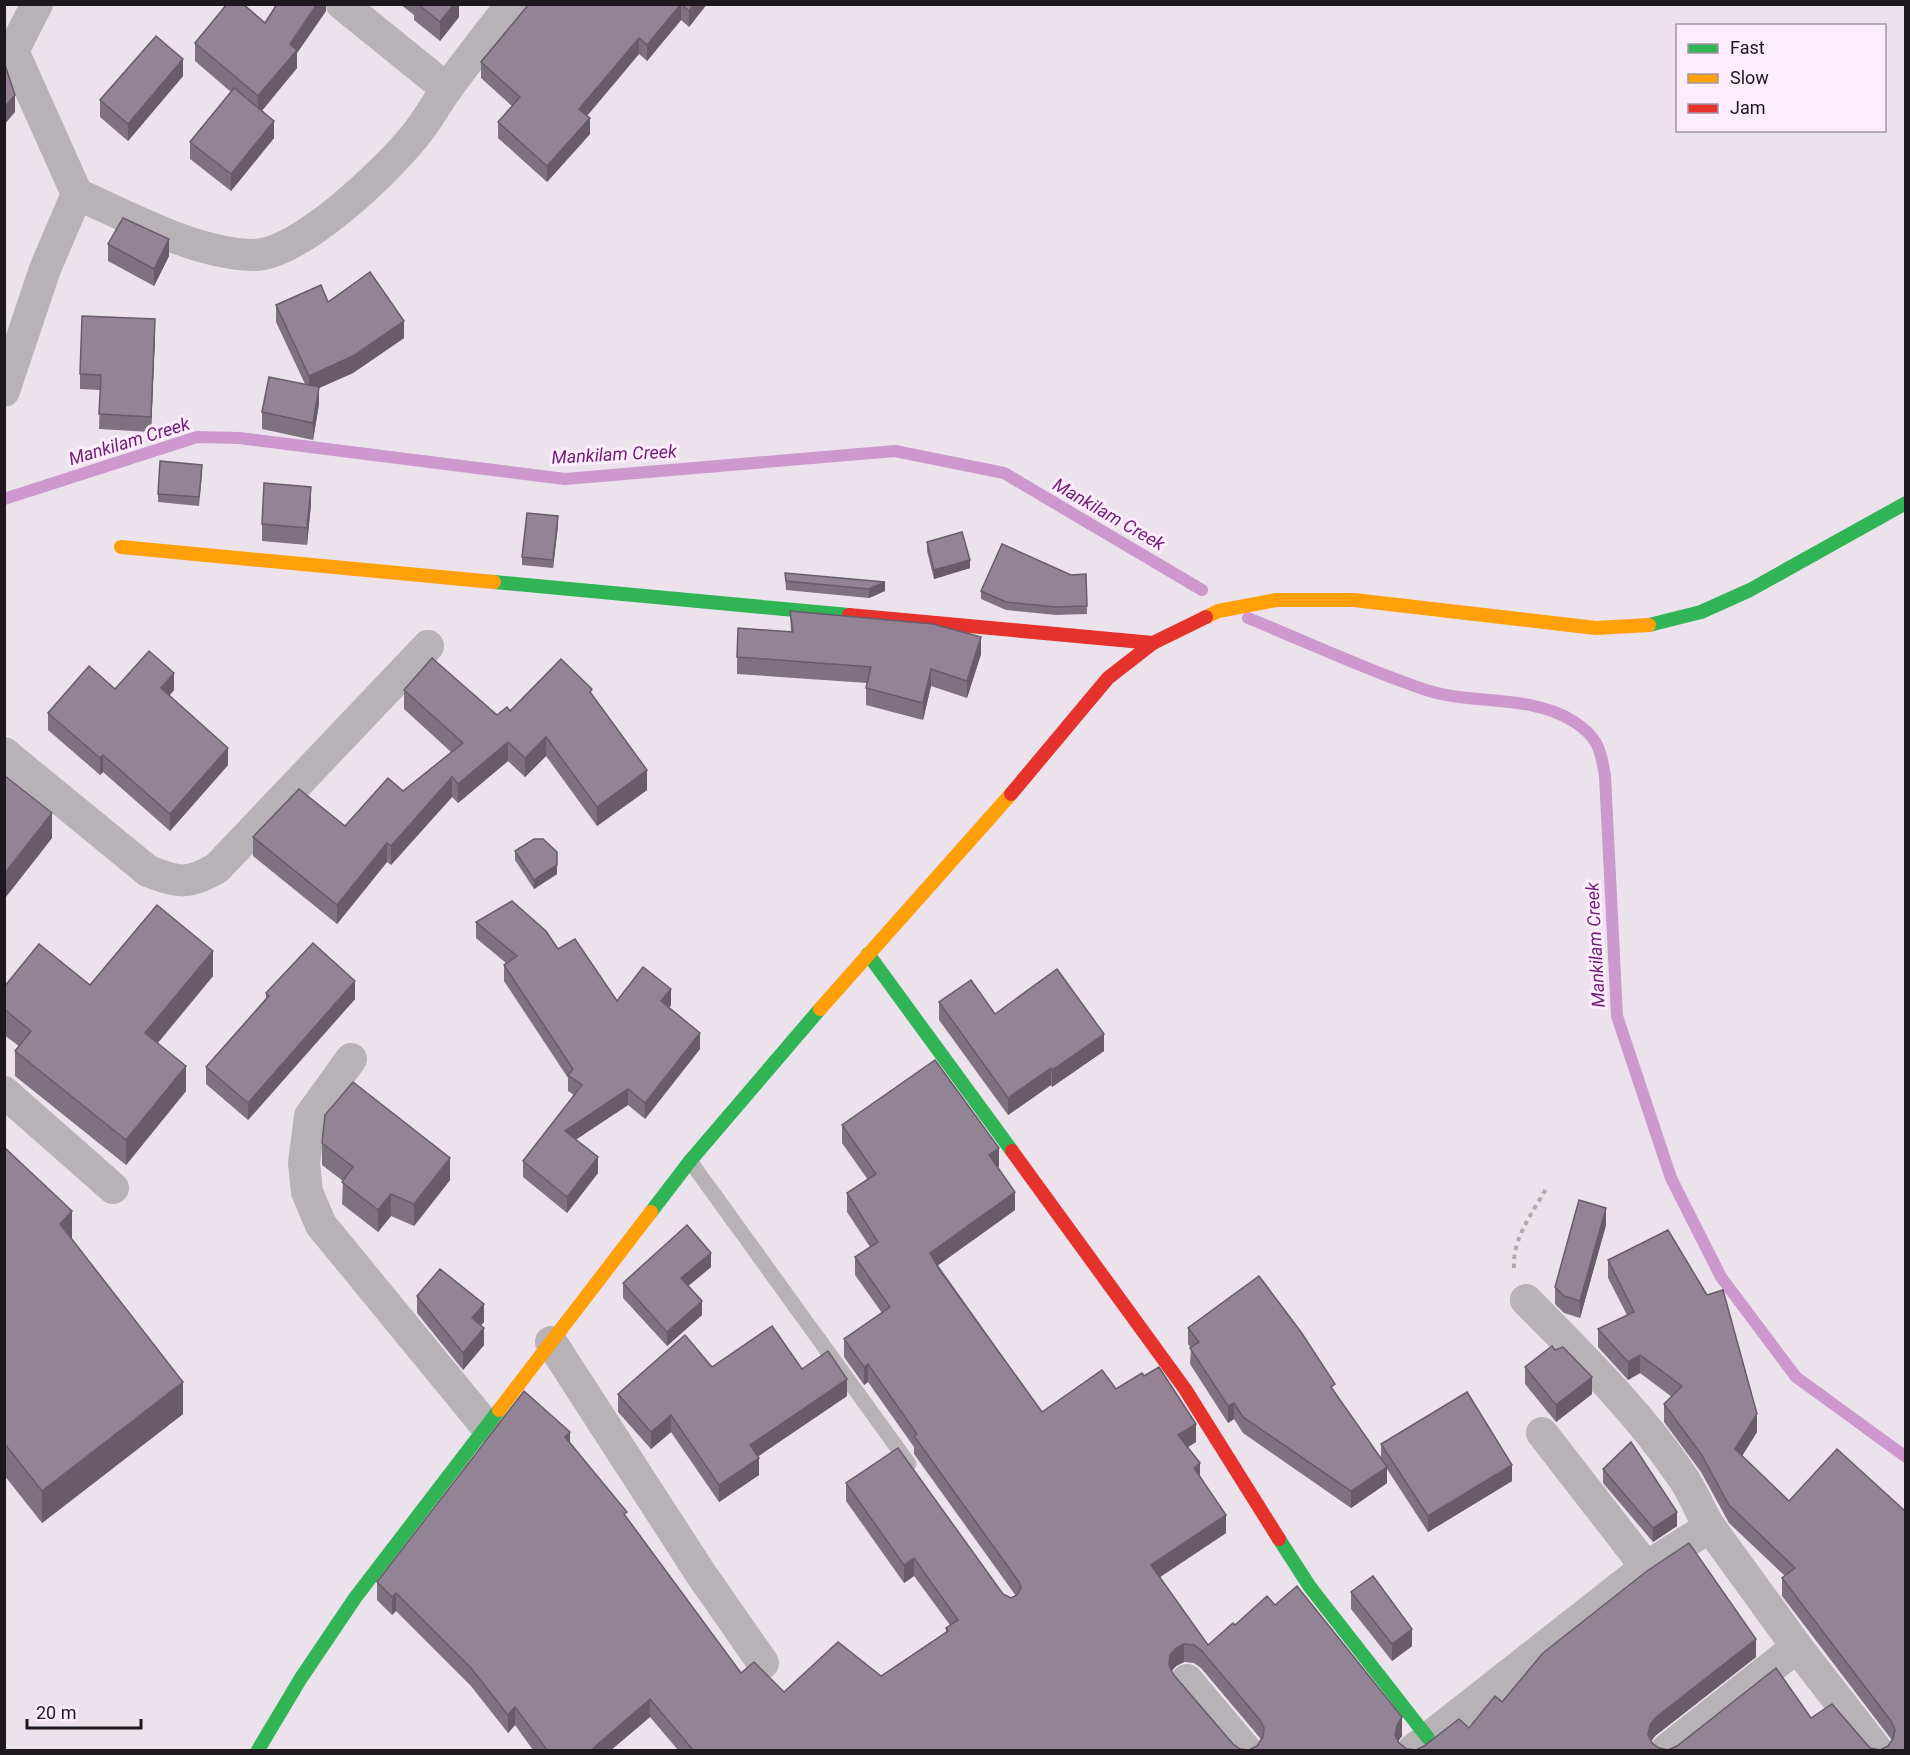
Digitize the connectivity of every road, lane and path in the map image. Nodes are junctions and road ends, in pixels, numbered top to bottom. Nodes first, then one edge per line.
1 (37, 4) edge
2 (342, 4) edge
3 (512, 4) edge
4 (9, 51) edge
5 (447, 88) junction
6 (77, 194) junction
7 (4, 391) edge
8 (1905, 503) edge
9 (121, 547) dead end
10 (1153, 643) junction
11 (428, 646) dead end
12 (4, 753) edge
13 (868, 954) junction
14 (351, 1059) dead end
15 (4, 1092) edge
16 (690, 1161) junction
17 (1547, 1187) dead end
18 (113, 1188) dead end
19 (1526, 1300) joint
20 (551, 1342) junction
21 (486, 1426) junction
22 (1542, 1433) dead end
23 (915, 1473) edge
24 (1710, 1527) junction
25 (1646, 1567) junction
26 (1797, 1647) junction
27 (763, 1663) dead end
28 (1187, 1680) dead end
29 (1421, 1744) edge
30 (258, 1750) edge
31 (1246, 1750) edge
32 (1666, 1750) edge
33 (1877, 1750) edge

1 - 4 street
2 - 5 street
3 - 5 street
4 - 6 street
5 - 6 street
6 - 7 street
8 - 10 street
9 - 10 street
10 - 13 street
11 - 12 street
13 - 16 street
13 - 29 street
14 - 21 street
15 - 18 street
16 - 20 street
16 - 23 lane
17 - 19 path
19 - 24 street
20 - 21 street
20 - 27 street
21 - 30 street
22 - 25 street
24 - 25 street
24 - 26 street
25 - 29 street
26 - 32 street
26 - 33 street
28 - 31 street

